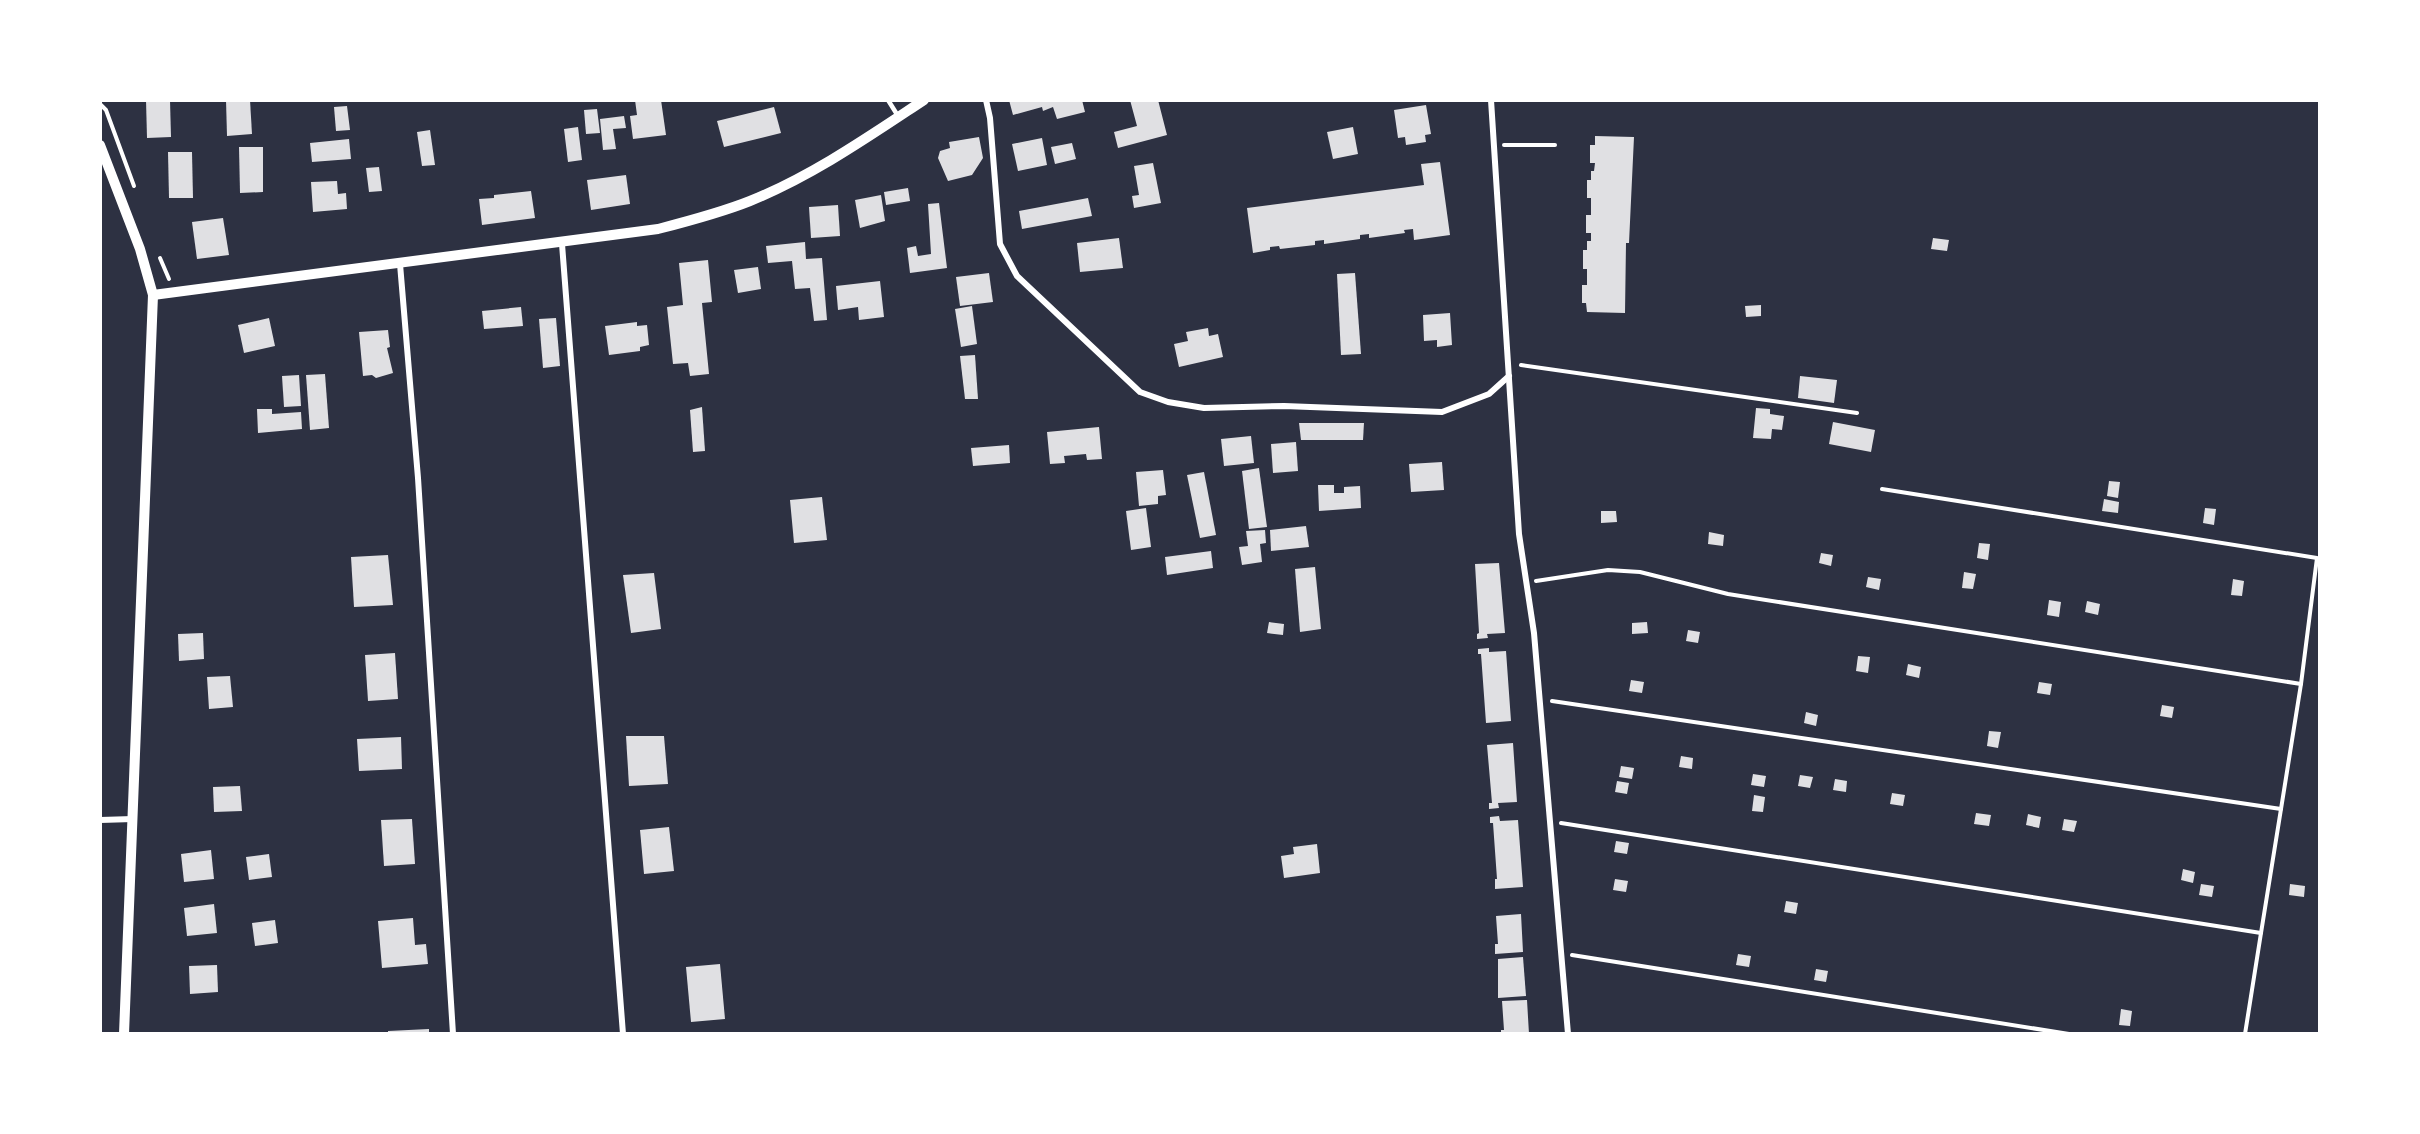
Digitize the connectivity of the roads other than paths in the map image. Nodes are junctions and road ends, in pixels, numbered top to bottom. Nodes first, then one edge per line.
1 (888, 100) edge
2 (924, 100) edge
3 (986, 100) edge
4 (1491, 100) edge
5 (899, 117) junction
6 (100, 145) edge
7 (562, 244) junction
8 (400, 264) junction
9 (153, 295) junction
10 (1509, 376) junction
11 (133, 819) junction
12 (100, 820) edge
13 (124, 1034) edge
14 (453, 1034) edge
15 (623, 1034) edge
16 (1568, 1034) edge

1 - 5 lane
2 - 5 street
3 - 10 street
4 - 10 street
5 - 7 street
6 - 9 street
7 - 8 street
7 - 15 street
8 - 9 street
8 - 14 street
9 - 11 street
10 - 16 street
11 - 12 street
11 - 13 street

